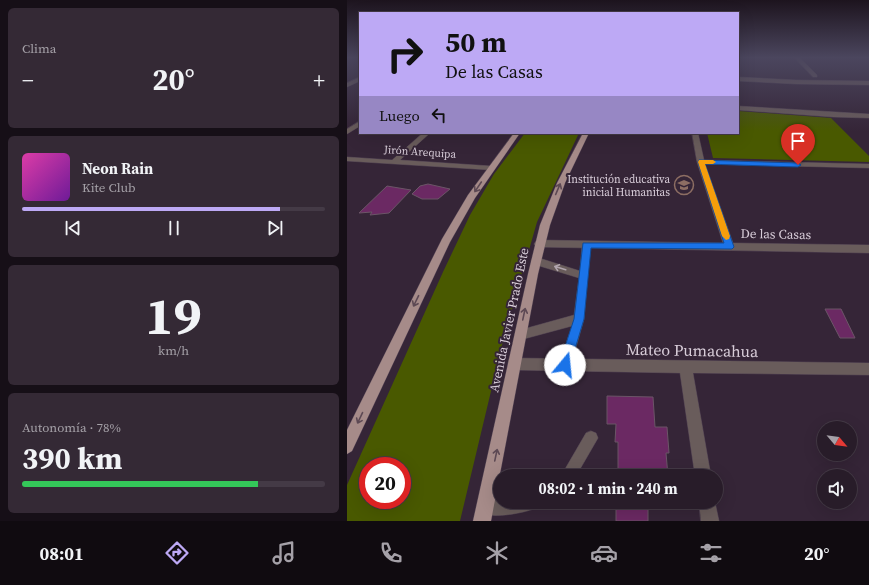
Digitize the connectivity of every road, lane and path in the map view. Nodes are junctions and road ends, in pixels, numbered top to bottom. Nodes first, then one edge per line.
1 (819, 82) edge
2 (869, 83) edge
3 (739, 108) edge
4 (869, 116) edge
5 (359, 124) edge
6 (347, 132) edge
7 (426, 134) edge
8 (516, 134) edge
9 (586, 134) edge
10 (695, 134) edge
11 (347, 158) edge
12 (395, 162) junction
13 (701, 162) junction
14 (869, 166) edge
15 (491, 168) junction
16 (539, 244) junction
17 (586, 245) junction
18 (729, 247) junction
19 (869, 249) edge
20 (536, 261) junction
21 (585, 276) junction
22 (579, 319) junction
23 (520, 335) junction
24 (514, 364) junction
25 (565, 365) junction
26 (686, 367) junction
27 (869, 369) edge
28 (591, 438) dead end
29 (347, 446) edge
30 (572, 469) edge
31 (702, 469) edge
32 (506, 509) edge
33 (708, 509) edge
34 (483, 515) edge
35 (710, 521) edge

1 - 2 street
3 - 4 street
5 - 6 street
7 - 12 street
8 - 15 main road
16 -> 9 main road, Avenida Javier Prado Este
10 - 13 street
11 - 12 street, Jirón Arequipa
12 - 15 street, Jirón Arequipa
13 - 14 street
13 - 18 street
15 -> 29 main road
16 - 17 street, De las Casas
16 - 20 main road, Avenida Javier Prado Este
17 - 18 street, De las Casas
17 - 21 lane
18 - 19 street, De las Casas
21 -> 20 lane
23 -> 20 main road, Avenida Javier Prado Este
21 - 22 lane
22 - 23 lane
22 - 25 lane
23 - 24 main road, Avenida Javier Prado Este
24 - 25 street, Mateo Pumacahua
34 -> 24 main road, Avenida Javier Prado Este
25 - 26 street, Mateo Pumacahua
26 - 27 street, Mateo Pumacahua
26 - 31 street
28 - 30 lane
32 - 34 lane
33 - 35 street

